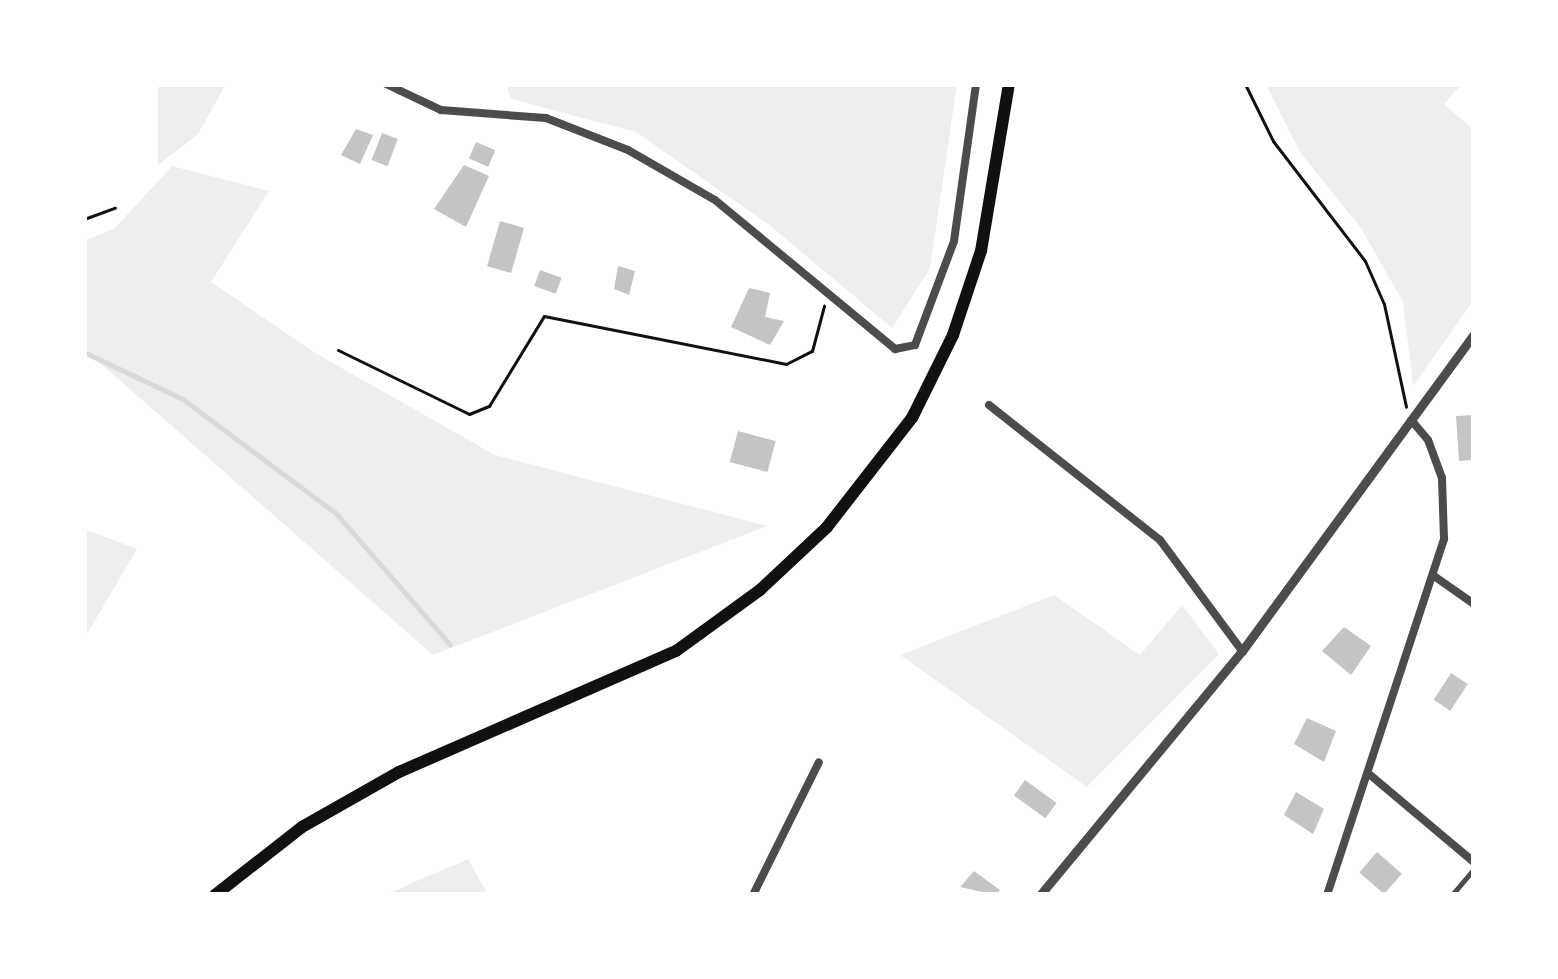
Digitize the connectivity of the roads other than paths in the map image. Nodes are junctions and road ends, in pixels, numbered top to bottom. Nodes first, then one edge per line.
1 (386, 84) edge
2 (976, 84) edge
3 (1009, 84) edge
4 (1474, 334) edge
5 (988, 405) dead end
6 (1411, 420) junction
7 (1434, 576) junction
8 (1474, 604) edge
9 (1242, 651) junction
10 (819, 761) dead end
11 (1369, 774) junction
12 (1474, 865) edge
13 (215, 895) edge
14 (753, 895) edge
15 (1040, 895) edge
16 (1327, 895) edge
17 (1452, 895) edge

1 - 2 street
3 - 13 highway
4 - 6 street
5 - 9 street
6 - 7 street
6 - 9 street
7 - 8 street
7 - 11 street
9 - 15 street
10 - 14 street
11 - 12 street
11 - 16 street
12 - 17 lane

